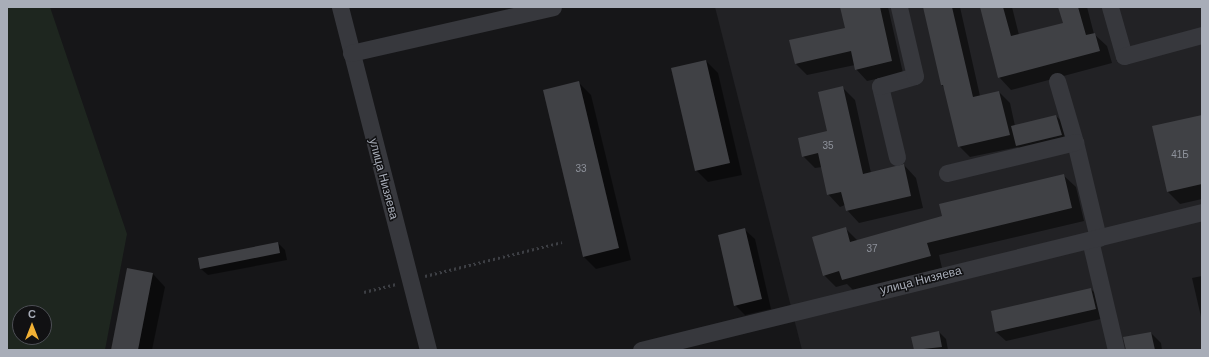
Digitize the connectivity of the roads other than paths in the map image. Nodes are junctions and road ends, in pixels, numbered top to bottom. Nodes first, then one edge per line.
1 (340, 7) edge
2 (553, 7) edge
3 (899, 7) edge
4 (1110, 7) edge
5 (1202, 35) edge
6 (351, 53) junction
7 (1057, 81) dead end
8 (1075, 142) junction
9 (897, 156) dead end
10 (947, 173) dead end
11 (1202, 212) edge
12 (1094, 239) junction
13 (428, 350) edge
14 (641, 350) edge
15 (1116, 350) edge

1 - 6 street, улица Низяева
2 - 6 street
3 - 9 street
4 - 5 street
6 - 13 street, улица Низяева
7 - 8 street
8 - 10 street
8 - 12 street
11 - 12 street, улица Низяева
12 - 14 street, улица Низяева
12 - 15 street

